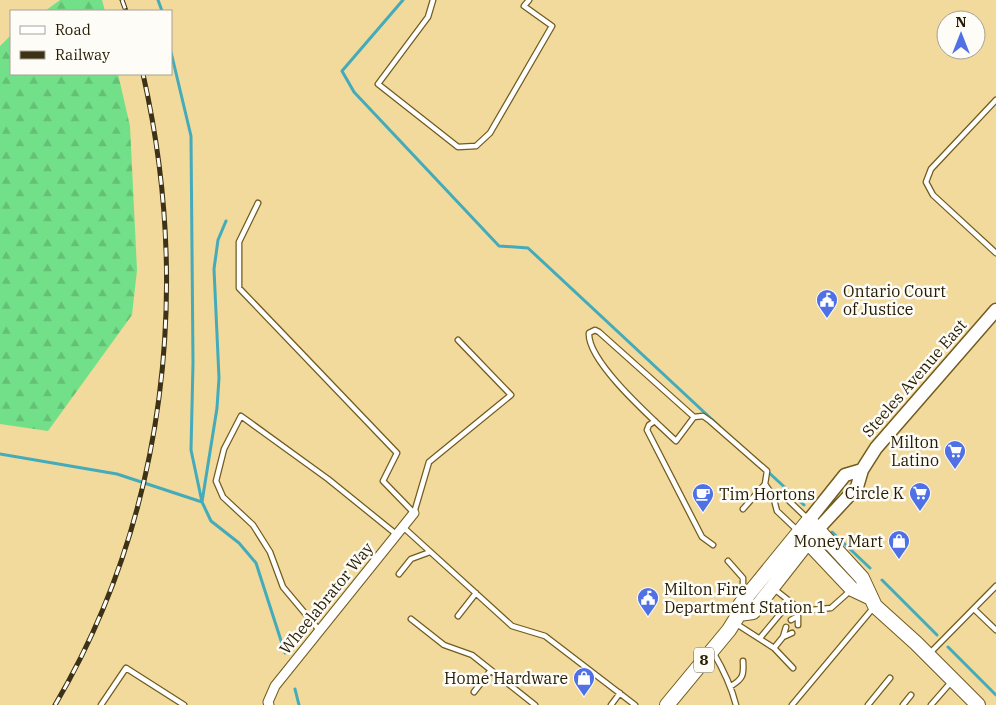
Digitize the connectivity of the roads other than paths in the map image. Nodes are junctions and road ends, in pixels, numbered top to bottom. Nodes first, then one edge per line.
1 (433, 0) edge
2 (528, 0) edge
3 (996, 100) edge
4 (258, 203) dead end
5 (996, 253) edge
6 (996, 310) edge
7 (458, 340) dead end
8 (694, 417) junction
9 (655, 421) junction
10 (765, 484) junction
11 (773, 496) junction
12 (743, 509) dead end
13 (414, 513) junction
14 (813, 525) junction
15 (399, 530) junction
16 (803, 536) junction
17 (712, 545) dead end
18 (430, 552) junction
19 (728, 561) dead end
20 (399, 574) dead end
21 (996, 586) edge
22 (772, 588) junction
23 (852, 589) junction
24 (476, 593) junction
25 (790, 602) junction
26 (873, 602) junction
27 (974, 609) junction
28 (739, 612) junction
29 (800, 614) junction
30 (458, 616) dead end
31 (411, 619) dead end
32 (791, 620) dead end
33 (798, 625) dead end
34 (786, 627) dead end
35 (319, 630) junction
36 (996, 630) edge
37 (792, 633) dead end
38 (783, 637) junction
39 (760, 638) junction
40 (774, 648) junction
41 (712, 650) junction
42 (929, 655) junction
43 (743, 662) dead end
44 (793, 668) dead end
45 (491, 670) junction
46 (890, 678) dead end
47 (953, 680) junction
48 (731, 686) junction
49 (474, 692) dead end
50 (620, 693) junction
51 (911, 695) dead end
52 (671, 704) edge
53 (101, 705) edge
54 (184, 705) edge
55 (269, 705) edge
56 (535, 705) edge
57 (610, 705) edge
58 (635, 705) edge
59 (736, 705) edge
60 (792, 705) edge
61 (868, 705) edge
62 (903, 705) edge
63 (931, 705) edge
64 (978, 705) edge

1 - 2 lane
3 - 5 lane
4 - 13 lane
6 - 14 main road, Steeles Avenue East / 8
7 - 13 lane
8 - 9 lane
8 - 9 lane
8 - 10 lane
9 - 17 lane
10 - 11 lane
10 - 12 lane
11 - 14 lane
11 - 16 lane
13 - 15 street, Wheelabrator Way
14 - 16 main road, Steeles Avenue East / 8
14 - 26 main road
15 - 18 lane
15 - 35 street, Wheelabrator Way
15 - 35 lane
16 - 22 main road, Steeles Avenue East / 8
16 - 23 main road
16 - 28 main road, Steeles Avenue East / 8
18 - 20 lane
18 - 24 lane
19 - 28 lane
21 - 27 lane
22 - 25 lane
22 - 28 main road, Steeles Avenue East / 8
23 - 26 main road
23 - 29 lane
24 - 30 lane
24 - 50 lane
25 - 29 lane
25 - 39 lane
26 - 42 main road
26 - 60 lane
27 - 36 lane
27 - 42 lane
28 - 39 lane
28 - 41 main road, Steeles Avenue East / 8
29 - 32 lane
29 - 33 lane
31 - 45 lane
34 - 38 lane
35 - 55 street, Wheelabrator Way
37 - 38 lane
38 - 40 lane
39 - 40 lane
40 - 44 lane
41 - 48 lane
41 - 52 main road, Steeles Avenue East / 8
42 - 47 main road
43 - 48 lane
45 - 49 lane
45 - 56 lane
46 - 61 lane
47 - 63 lane
47 - 64 main road
48 - 59 lane
50 - 57 lane
50 - 58 lane
51 - 62 lane
53 - 54 lane

